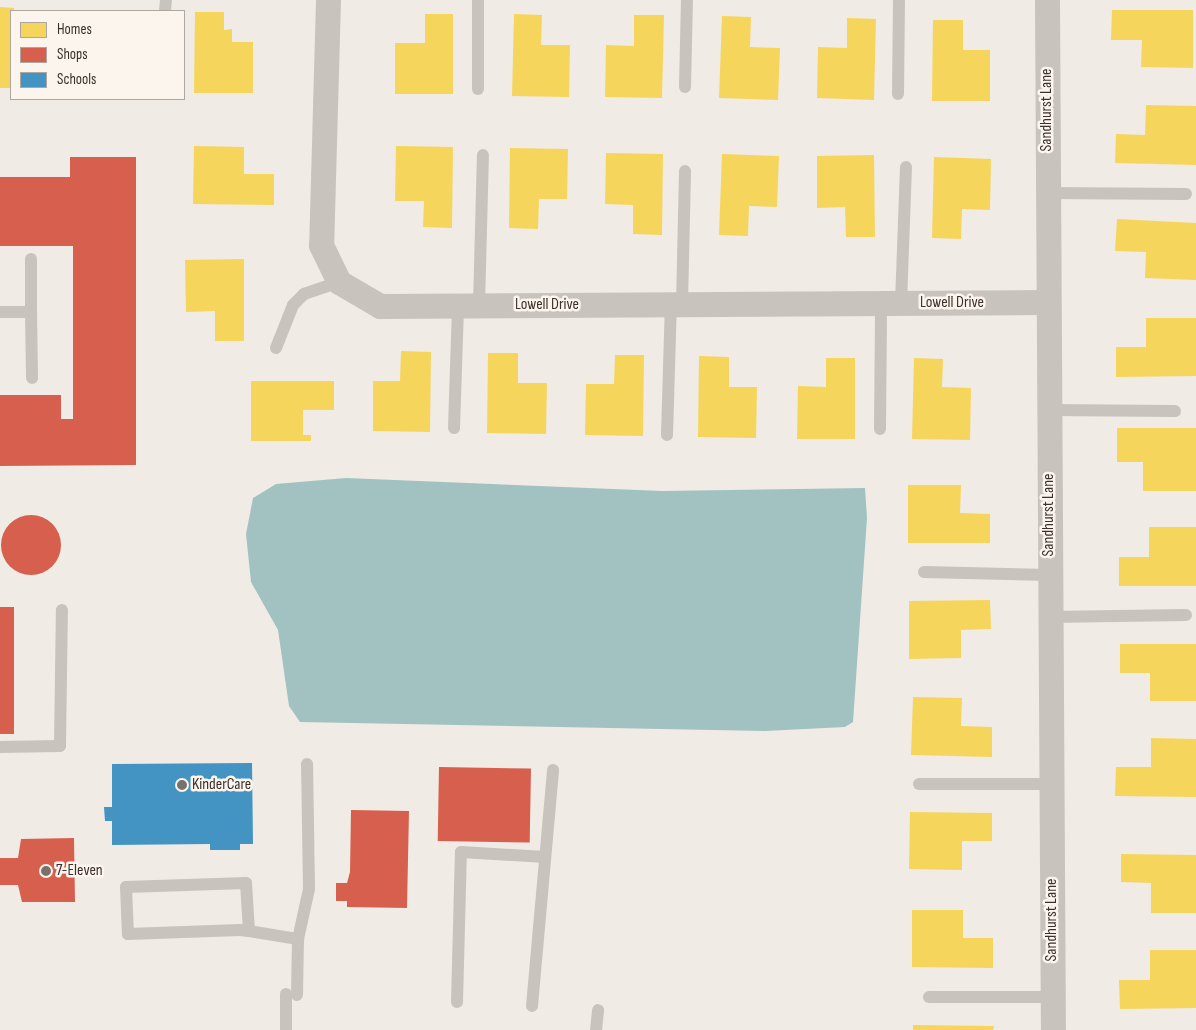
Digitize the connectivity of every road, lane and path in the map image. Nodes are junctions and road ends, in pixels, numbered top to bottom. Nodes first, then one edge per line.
1 (328, 0) edge
2 (478, 0) edge
3 (687, 0) edge
4 (899, 0) edge
5 (1047, 0) edge
6 (684, 87) dead end
7 (478, 89) dead end
8 (898, 94) dead end
9 (483, 155) dead end
10 (906, 166) dead end
11 (685, 171) dead end
12 (1048, 194) junction
13 (1186, 194) dead end
14 (31, 259) dead end
15 (339, 282) junction
16 (1047, 302) junction
17 (891, 303) junction
18 (677, 304) junction
19 (468, 306) junction
20 (0, 312) edge
21 (31, 312) junction
22 (276, 348) dead end
23 (32, 378) dead end
24 (1048, 410) junction
25 (1174, 411) dead end
26 (454, 428) dead end
27 (880, 430) dead end
28 (668, 435) dead end
29 (924, 572) dead end
30 (1049, 575) junction
31 (62, 610) dead end
32 (1186, 616) dead end
33 (1050, 617) junction
34 (0, 748) edge
35 (308, 764) dead end
36 (553, 770) dead end
37 (919, 784) dead end
38 (1051, 784) junction
39 (545, 857) junction
40 (249, 931) junction
41 (298, 938) junction
42 (929, 997) dead end
43 (1052, 997) junction
44 (457, 1002) dead end
45 (532, 1006) dead end
46 (598, 1010) dead end
47 (286, 1030) edge
48 (596, 1030) edge
49 (1053, 1030) edge

1 - 15 street
2 - 7 lane
3 - 6 lane
4 - 8 lane
5 - 12 street, Sandhurst Lane
9 - 19 lane
10 - 17 lane
11 - 18 lane
12 - 13 lane
12 - 16 street, Sandhurst Lane
14 - 21 lane
15 - 19 street, Lowell Drive
15 - 22 lane
16 - 17 street, Lowell Drive
16 - 24 street, Sandhurst Lane
17 - 18 street, Lowell Drive
17 - 27 lane
18 - 19 street, Lowell Drive
18 - 28 lane
19 - 26 lane
20 - 21 lane
21 - 23 lane
24 - 25 lane
24 - 30 street, Sandhurst Lane
29 - 30 lane
30 - 33 street, Sandhurst Lane
31 - 34 lane
32 - 33 lane
33 - 38 street, Sandhurst Lane
35 - 41 lane
36 - 39 lane
37 - 38 lane
38 - 43 street, Sandhurst Lane
39 - 44 lane
39 - 45 lane
40 - 40 lane
40 - 41 lane
41 - 47 lane
42 - 43 lane
43 - 49 street, Sandhurst Lane
46 - 48 lane

